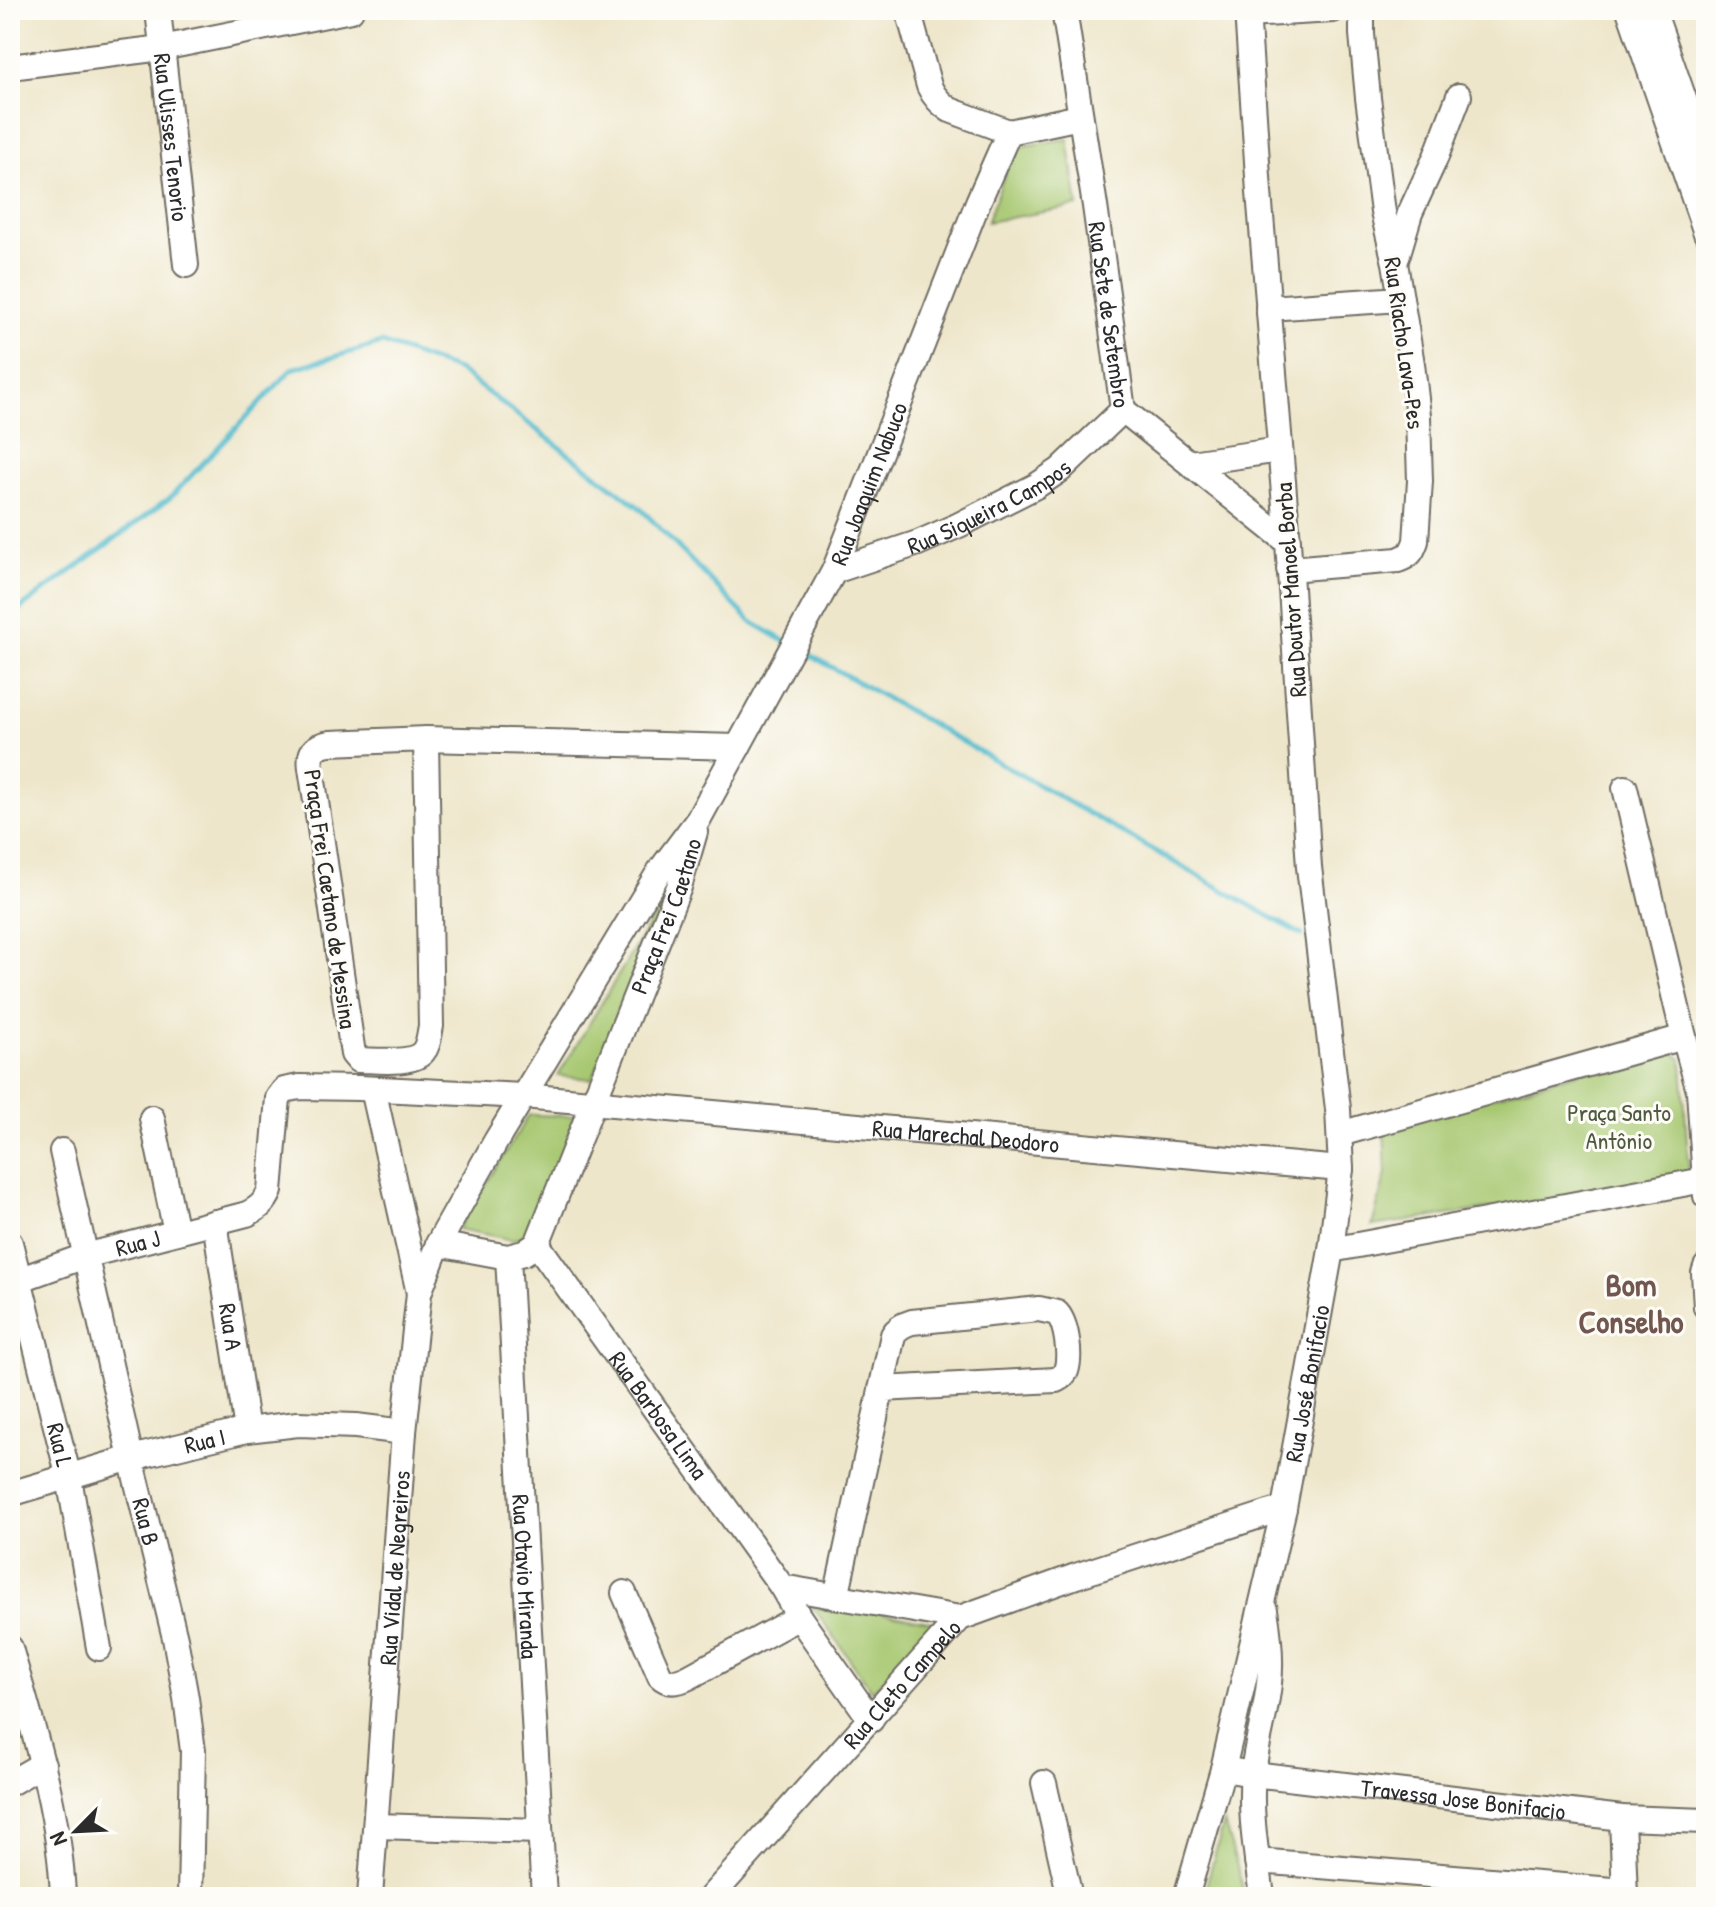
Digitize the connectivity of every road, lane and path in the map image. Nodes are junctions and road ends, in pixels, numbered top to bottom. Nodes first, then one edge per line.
1 (158, 10) edge
2 (351, 10) edge
3 (908, 10) edge
4 (1064, 10) edge
5 (1333, 10) edge
6 (1362, 10) edge
7 (1629, 10) edge
8 (1653, 10) edge
9 (1247, 13) edge
10 (162, 48) junction
11 (10, 67) edge
12 (1459, 96) dead end
13 (1080, 117) junction
14 (1009, 132) junction
15 (1706, 162) edge
16 (1706, 233) edge
17 (1395, 263) junction
18 (186, 265) dead end
19 (1401, 299) junction
20 (1268, 308) junction
21 (1123, 410) junction
22 (1280, 450) junction
23 (1190, 463) junction
24 (1288, 542) junction
25 (1289, 569) junction
26 (829, 580) junction
27 (426, 739) junction
28 (738, 747) junction
29 (1625, 788) dead end
30 (698, 820) junction
31 (1684, 1037) junction
32 (362, 1060) junction
33 (366, 1088) junction
34 (1703, 1090) edge
35 (523, 1096) junction
36 (593, 1103) junction
37 (152, 1118) dead end
38 (1340, 1134) junction
39 (62, 1151) dead end
40 (1341, 1169) junction
41 (1705, 1188) edge
42 (215, 1222) junction
43 (176, 1232) junction
44 (10, 1243) edge
45 (438, 1244) junction
46 (537, 1244) junction
47 (1331, 1250) junction
48 (85, 1256) junction
49 (508, 1257) junction
50 (1706, 1267) edge
51 (14, 1281) edge
52 (419, 1293) junction
53 (1706, 1307) edge
54 (881, 1389) junction
55 (247, 1430) junction
56 (404, 1432) junction
57 (131, 1458) junction
58 (69, 1478) junction
59 (10, 1494) edge
60 (1284, 1508) junction
61 (782, 1587) junction
62 (624, 1593) dead end
63 (836, 1597) junction
64 (1263, 1598) junction
65 (799, 1617) junction
66 (960, 1618) junction
67 (10, 1648) edge
68 (99, 1648) dead end
69 (871, 1720) junction
70 (43, 1764) junction
71 (1223, 1769) junction
72 (1253, 1774) junction
73 (10, 1783) edge
74 (1044, 1783) dead end
75 (1622, 1818) junction
76 (1706, 1821) edge
77 (377, 1826) junction
78 (539, 1831) junction
79 (1257, 1861) junction
80 (1625, 1894) edge
81 (63, 1897) edge
82 (190, 1897) edge
83 (370, 1897) edge
84 (544, 1897) edge
85 (711, 1897) edge
86 (1070, 1897) edge
87 (1186, 1897) edge
88 (1262, 1897) edge

1 - 10 street, Rua Ulisses Tenorio
2 - 10 street
3 - 14 street
4 - 13 street, Rua Sete de Setembro
5 - 9 street
6 - 17 street, Rua Riacho Lava-Pes
7 - 16 street
8 - 15 street
9 - 20 street, Rua Doutor Manoel Borba
10 - 11 street
10 - 18 street, Rua Ulisses Tenorio
12 - 17 street
13 - 14 street
13 - 21 street, Rua Sete de Setembro
14 - 26 street, Rua Joaquim Nabuco
17 - 19 street, Rua Riacho Lava-Pes
19 - 20 street
19 - 25 street, Rua Riacho Lava-Pes
20 - 22 street, Rua Doutor Manoel Borba
21 - 23 street, Rua Sete de Setembro
21 - 26 street, Rua Siqueira Campos
22 - 23 street
22 - 24 street, Rua Doutor Manoel Borba
23 - 24 street, Rua Sete de Setembro
24 - 25 street, Rua Doutor Manoel Borba
25 - 38 street, Rua Doutor Manoel Borba
26 - 28 street, Rua Joaquim Nabuco
27 - 28 street, Praça Frei Caetano de Messina
27 - 32 street, Praça Frei Caetano de Messina
27 - 32 street, Praça Frei Caetano de Messina
28 - 30 street, Rua Joaquim Nabuco
29 - 31 street
30 - 35 street, Praça Frei Caetano
30 - 36 street, Praça Frei Caetano
31 - 34 street
31 - 38 street
32 - 33 street, Praça Frei Caetano de Messina
33 - 35 street
33 - 42 street, Rua J
33 - 52 street
34 - 41 street
35 - 36 street
35 - 45 street, Praça Frei Caetano
36 - 40 street, Rua Marechal Deodoro
36 - 46 street, Praça Frei Caetano
37 - 43 street
38 - 40 street, Rua Doutor Manoel Borba
39 - 48 street, Rua B
40 - 47 street, Rua José Bonifacio
41 - 47 street
42 - 43 street, Rua J
42 - 55 street, Rua A
43 - 48 street, Rua J
44 - 51 street, Rua L
45 - 49 street
45 - 52 street, Rua Vidal de Negreiros
46 - 49 street
46 - 61 street, Rua Barbosa Lima
47 - 60 street, Rua José Bonifacio
48 - 51 street, Rua J
48 - 57 street, Rua B
49 - 78 street, Rua Otavio Miranda
50 - 53 street
51 - 58 street, Rua L
52 - 56 street, Rua Vidal de Negreiros
54 - 54 street
54 - 63 street
55 - 56 street, Rua I
55 - 57 street, Rua I
56 - 77 street, Rua Vidal de Negreiros
57 - 58 street, Rua I
57 - 82 street, Rua B
58 - 59 street, Rua I
58 - 68 street, Rua L
60 - 64 street, Rua José Bonifacio
60 - 66 street, Rua Cleto Campelo
61 - 63 street
61 - 65 street, Rua Barbosa Lima
62 - 65 street
63 - 66 street
64 - 71 street, Rua José Bonifacio
64 - 72 street, Rua José Bonifacio
65 - 69 street, Rua Barbosa Lima
66 - 69 street, Rua Cleto Campelo
67 - 70 street
69 - 85 street, Rua Cleto Campelo
70 - 73 street
70 - 81 street
71 - 72 street, Travessa Jose Bonifacio
71 - 87 street, Rua José Bonifacio
72 - 75 street, Travessa Jose Bonifacio
72 - 79 street, Rua José Bonifacio
74 - 86 street
75 - 76 street, Travessa Jose Bonifacio
75 - 80 street
77 - 78 street
77 - 83 street, Rua Vidal de Negreiros
78 - 84 street, Rua Otavio Miranda
79 - 80 street
79 - 88 street, Rua José Bonifacio

